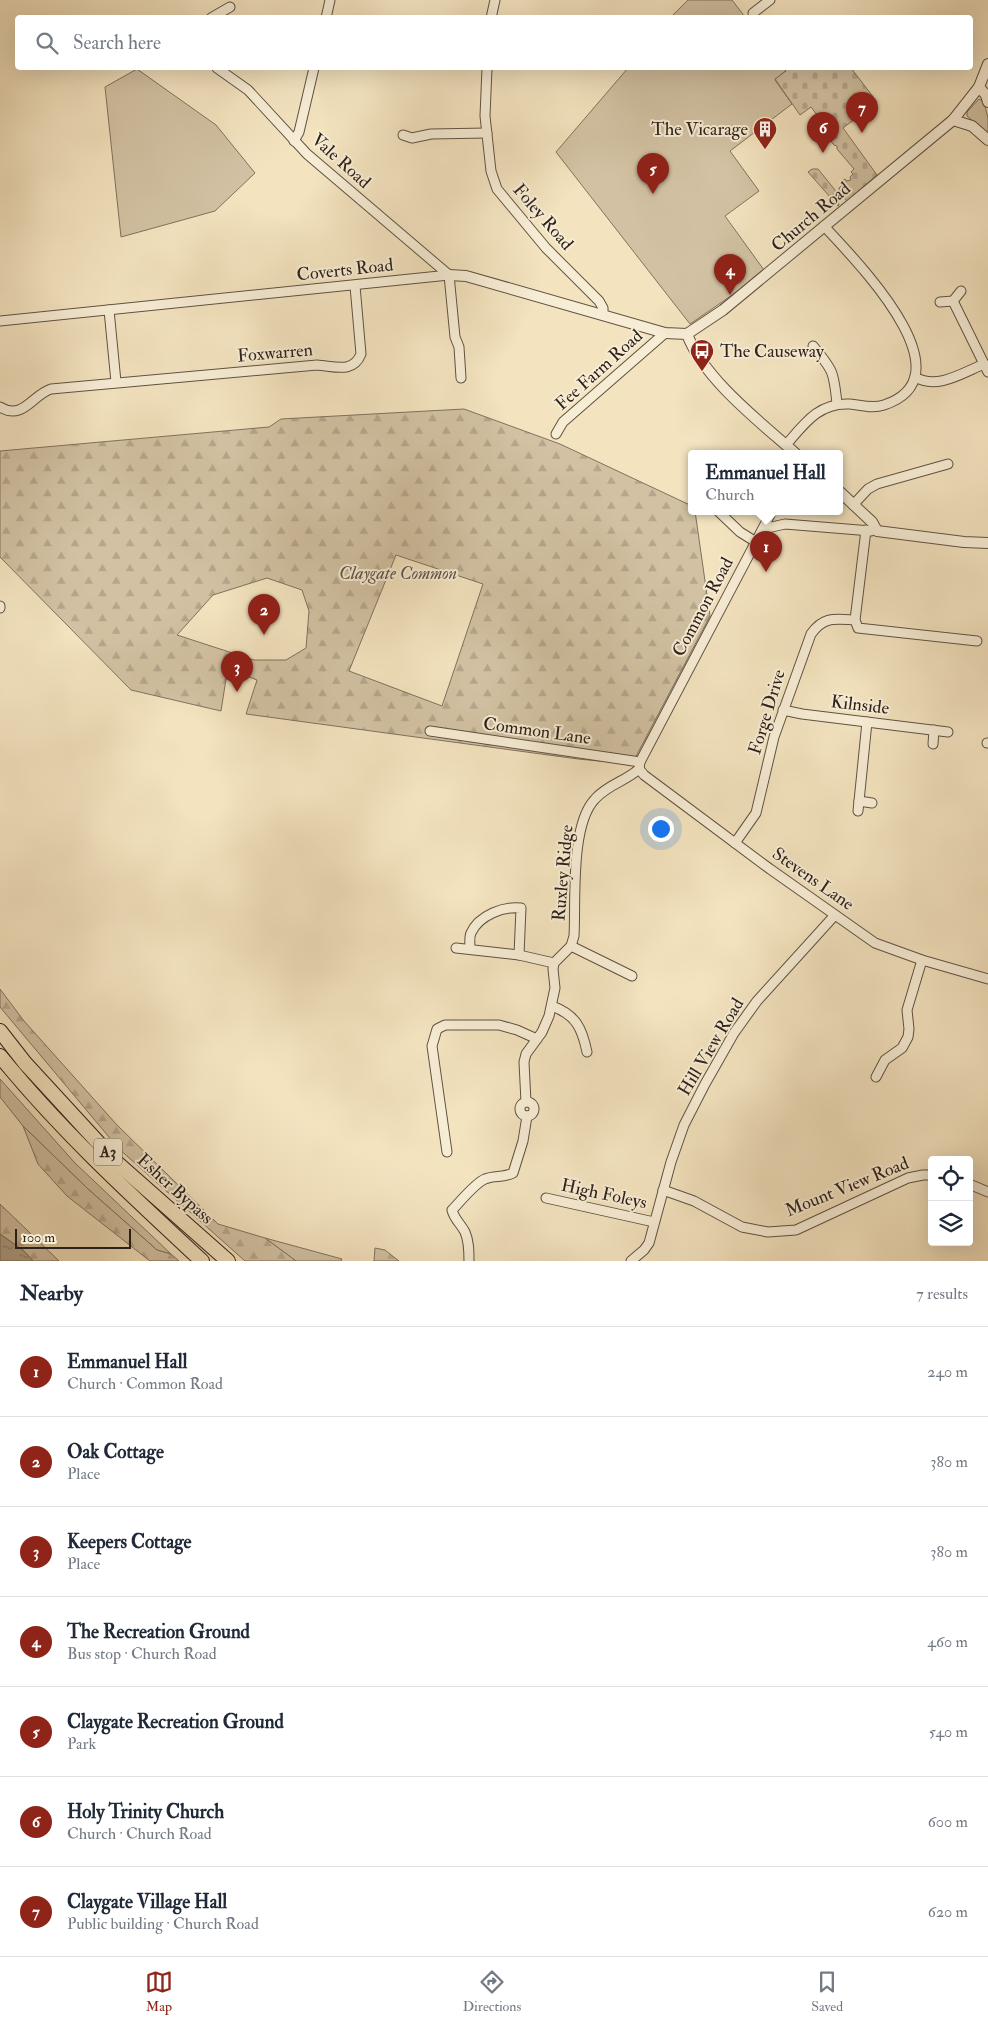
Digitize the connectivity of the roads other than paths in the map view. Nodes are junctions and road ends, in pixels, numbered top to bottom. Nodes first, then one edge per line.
1 (330, 0) edge
2 (494, 0) edge
3 (770, 0) edge
4 (230, 7) dead end
5 (753, 13) dead end
6 (216, 15) edge
7 (327, 15) edge
8 (492, 15) edge
9 (988, 64) edge
10 (220, 70) edge
11 (314, 70) edge
12 (487, 70) edge
13 (979, 87) junction
14 (988, 102) edge
15 (953, 120) junction
16 (487, 133) junction
17 (403, 135) dead end
18 (988, 140) edge
19 (294, 141) junction
20 (824, 226) junction
21 (449, 275) junction
22 (355, 286) junction
23 (961, 291) dead end
24 (953, 301) junction
25 (940, 302) dead end
26 (110, 310) junction
27 (603, 315) junction
28 (0, 321) edge
29 (665, 333) junction
30 (687, 334) junction
31 (813, 346) dead end
32 (819, 353) junction
33 (811, 359) dead end
34 (986, 368) edge
35 (915, 377) junction
36 (461, 378) dead end
37 (116, 382) junction
38 (837, 404) junction
39 (0, 407) edge
40 (556, 434) dead end
41 (786, 445) junction
42 (792, 450) edge
43 (948, 464) dead end
44 (843, 495) edge
45 (854, 505) junction
46 (722, 515) edge
47 (770, 515) edge
48 (762, 529) junction
49 (871, 531) junction
50 (756, 542) junction
51 (988, 542) edge
52 (855, 620) junction
53 (977, 641) dead end
54 (782, 710) junction
55 (867, 722) junction
56 (934, 730) junction
57 (430, 732) dead end
58 (948, 732) dead end
59 (933, 744) dead end
60 (639, 766) junction
61 (872, 803) dead end
62 (735, 843) junction
63 (835, 915) junction
64 (571, 946) junction
65 (456, 948) dead end
66 (470, 949) junction
67 (519, 955) junction
68 (922, 960) junction
69 (554, 963) junction
70 (632, 976) dead end
71 (988, 979) edge
72 (552, 1006) junction
73 (0, 1031) edge
74 (537, 1039) junction
75 (587, 1052) dead end
76 (0, 1056) edge
77 (876, 1077) dead end
78 (448, 1152) dead end
79 (928, 1175) edge
80 (973, 1186) edge
81 (663, 1190) junction
82 (988, 1192) edge
83 (546, 1198) dead end
84 (654, 1222) junction
85 (202, 1261) edge
86 (228, 1261) edge
87 (469, 1261) edge
88 (631, 1261) edge

1 - 7 street
2 - 8 street
3 - 5 street
4 - 6 street
9 - 13 street, Church Road
10 - 19 street, Vale Road
11 - 19 street
12 - 16 street, Foley Road
13 - 14 street
13 - 15 street, Church Road
15 - 18 street
15 - 20 street, Church Road
16 - 17 street
16 - 27 street, Foley Road
19 - 21 street, Vale Road
20 - 30 street, Church Road
20 - 35 street
21 - 22 street, Coverts Road
21 - 27 street, Coverts Road
21 - 36 street
22 - 26 street, Coverts Road
22 - 37 street, Foxwarren
23 - 24 street
24 - 25 street
24 - 34 street
26 - 28 street, Coverts Road
26 - 37 street
27 - 29 street, Coverts Road
29 - 30 street, Coverts Road
29 - 40 street, Fee Farm Road
30 - 41 street
31 - 32 street
32 - 33 street
32 - 38 street
34 - 35 street
35 - 38 street
37 - 39 street, Foxwarren
38 - 41 street
41 - 42 street
43 - 45 street
44 - 45 street
45 - 49 street
46 - 50 street
47 - 48 street, Common Road
48 - 49 street
48 - 50 street, Common Road
49 - 51 street
49 - 52 street
50 - 60 street, Common Road
52 - 53 street
52 - 54 street, Forge Drive
54 - 55 street, Kilnside
54 - 62 street, Forge Drive
55 - 56 street, Kilnside
55 - 61 street
56 - 58 street, Kilnside
56 - 59 street
57 - 60 street, Common Lane
60 - 62 street, Stevens Lane
60 - 64 street, Ruxley Ridge
62 - 63 street, Stevens Lane
63 - 68 street, Stevens Lane
63 - 81 street, Hill View Road
64 - 69 street, Ruxley Ridge
64 - 70 street, Ruxley Ridge
65 - 66 street
66 - 67 street
66 - 67 street
67 - 69 street
68 - 71 street, Stevens Lane
68 - 77 street
69 - 72 street
72 - 74 street
72 - 75 street
73 - 86 highway, Esher Bypass / A3
74 - 78 street
74 - 87 street
76 - 85 highway, Esher Bypass / A3
79 - 81 street, Mount View Road
80 - 82 street
81 - 84 street, Hill View Road
83 - 84 street, High Foleys
84 - 88 street, Hill View Road

